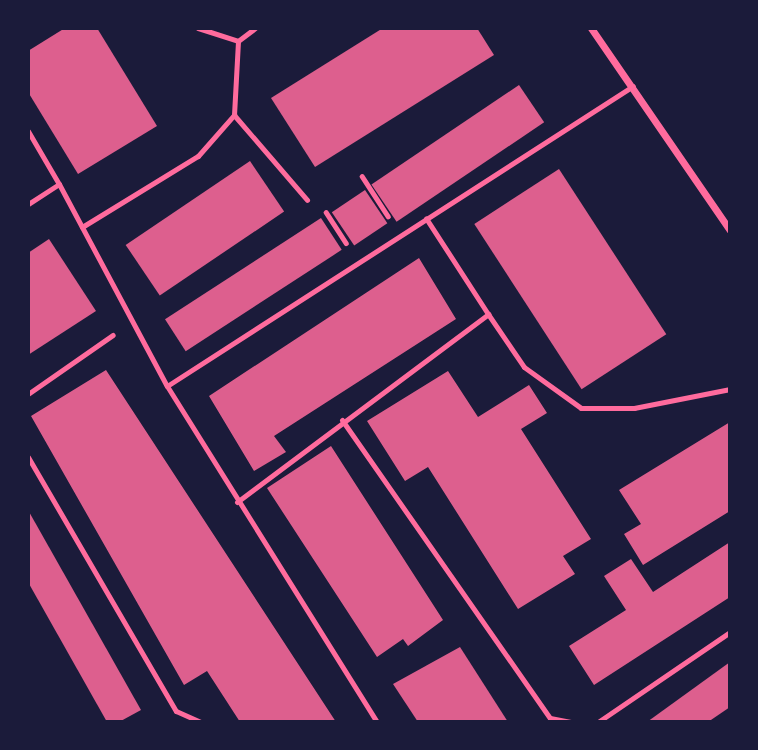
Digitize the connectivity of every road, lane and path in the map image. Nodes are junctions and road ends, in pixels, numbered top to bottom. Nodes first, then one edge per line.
1 (198, 28) edge
2 (256, 28) edge
3 (592, 28) edge
4 (238, 41) junction
5 (633, 86) junction
6 (234, 115) junction
7 (28, 131) edge
8 (362, 176) dead end
9 (59, 184) junction
10 (307, 200) dead end
11 (28, 204) edge
12 (323, 207) dead end
13 (426, 218) junction
14 (82, 227) junction
15 (730, 230) edge
16 (400, 235) junction
17 (358, 262) junction
18 (488, 314) junction
19 (134, 321) junction
20 (167, 386) junction
21 (730, 389) edge
22 (28, 394) edge
23 (342, 420) junction
24 (28, 457) edge
25 (237, 502) junction
26 (730, 632) edge
27 (201, 722) edge
28 (377, 722) edge
29 (571, 722) edge
30 (598, 722) edge

1 - 4 lane
2 - 4 lane
3 - 5 street
4 - 6 lane
5 - 13 lane
5 - 15 street
6 - 10 lane
6 - 14 lane
7 - 9 lane
8 - 16 path
9 - 11 lane
9 - 14 lane
12 - 17 path
13 - 16 lane
13 - 18 lane
14 - 19 lane
16 - 17 lane
17 - 20 lane
18 - 21 lane
18 - 23 lane
19 - 20 lane
19 - 22 path
20 - 25 lane
23 - 25 lane
23 - 29 lane
24 - 27 lane
25 - 28 lane
26 - 30 lane

